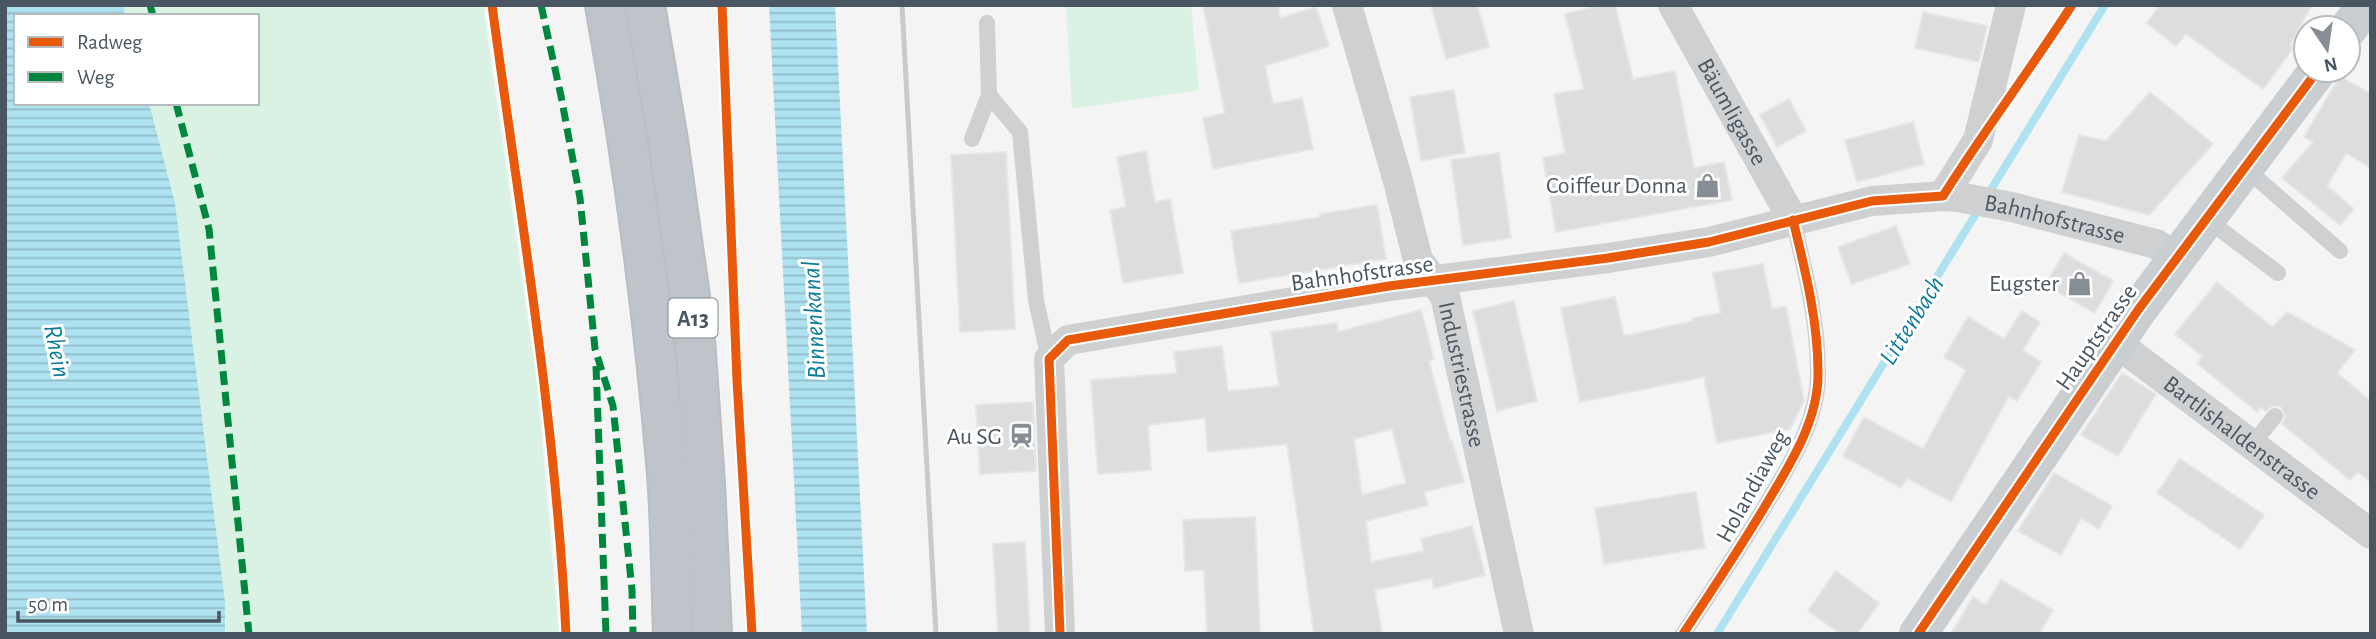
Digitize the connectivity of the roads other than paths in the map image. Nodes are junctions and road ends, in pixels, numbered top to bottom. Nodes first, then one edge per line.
1 (605, 5) edge
2 (645, 5) edge
3 (1347, 5) edge
4 (1673, 5) edge
5 (2011, 5) edge
6 (987, 23) dead end
7 (2307, 84) edge
8 (989, 95) junction
9 (972, 139) dead end
10 (2244, 167) junction
11 (1951, 196) junction
12 (2205, 218) junction
13 (1793, 220) junction
14 (2340, 251) dead end
15 (2175, 257) junction
16 (2278, 273) dead end
17 (1436, 281) junction
18 (2115, 342) junction
19 (1049, 359) junction
20 (2275, 416) dead end
21 (2251, 446) junction
22 (2371, 534) edge
23 (673, 634) edge
24 (712, 634) edge
25 (1060, 634) edge
26 (1519, 634) edge
27 (1683, 634) edge
28 (1918, 634) edge

1 - 23 highway, A13
2 - 24 highway, A13
3 - 17 street, Industriestrasse
4 - 13 street, Bäumligasse
5 - 11 street
6 - 8 lane
7 - 10 main road, Hauptstrasse
8 - 9 lane
8 - 19 lane
10 - 12 main road, Hauptstrasse
10 - 14 lane
11 - 13 street, Bahnhofstrasse
11 - 15 street, Bahnhofstrasse
12 - 15 main road, Hauptstrasse
12 - 16 lane
13 - 17 street, Bahnhofstrasse
13 - 27 lane, Holandiaweg
15 - 18 main road, Hauptstrasse
17 - 19 street, Bahnhofstrasse
17 - 26 street, Industriestrasse
18 - 21 street, Bartlishaldenstrasse
18 - 28 main road, Hauptstrasse
19 - 25 street
20 - 21 lane
21 - 22 street, Bartlishaldenstrasse

